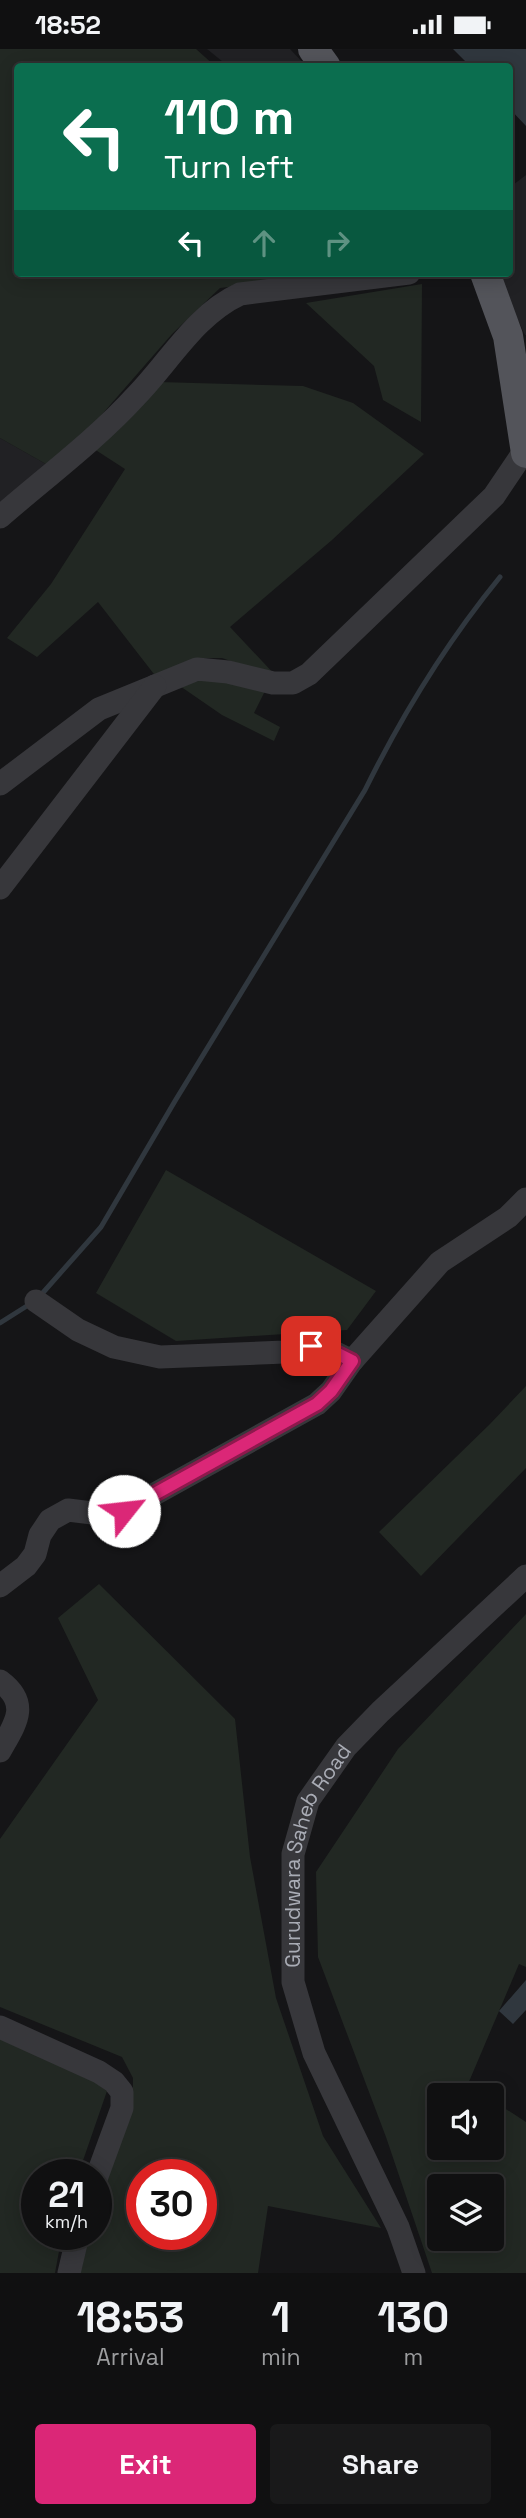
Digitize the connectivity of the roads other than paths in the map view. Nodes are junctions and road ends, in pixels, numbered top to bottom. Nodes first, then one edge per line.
1 (377, 277) edge
2 (486, 277) edge
3 (526, 452) edge
4 (0, 517) edge
5 (157, 683) junction
6 (0, 783) edge
7 (0, 887) edge
8 (526, 1199) edge
9 (36, 1301) dead end
10 (352, 1361) junction
11 (526, 1576) edge
12 (0, 1586) edge
13 (0, 1681) edge
14 (0, 1751) edge
15 (0, 2027) edge
16 (103, 2159) edge
17 (74, 2250) edge
18 (69, 2273) edge
19 (414, 2273) edge

1 - 4 street
2 - 3 main road
3 - 5 street
5 - 6 street
5 - 7 street
8 - 10 street
9 - 10 street
10 - 12 street
11 - 19 street, Gurudwara Saheb Road
13 - 14 street
15 - 16 street
17 - 18 street

